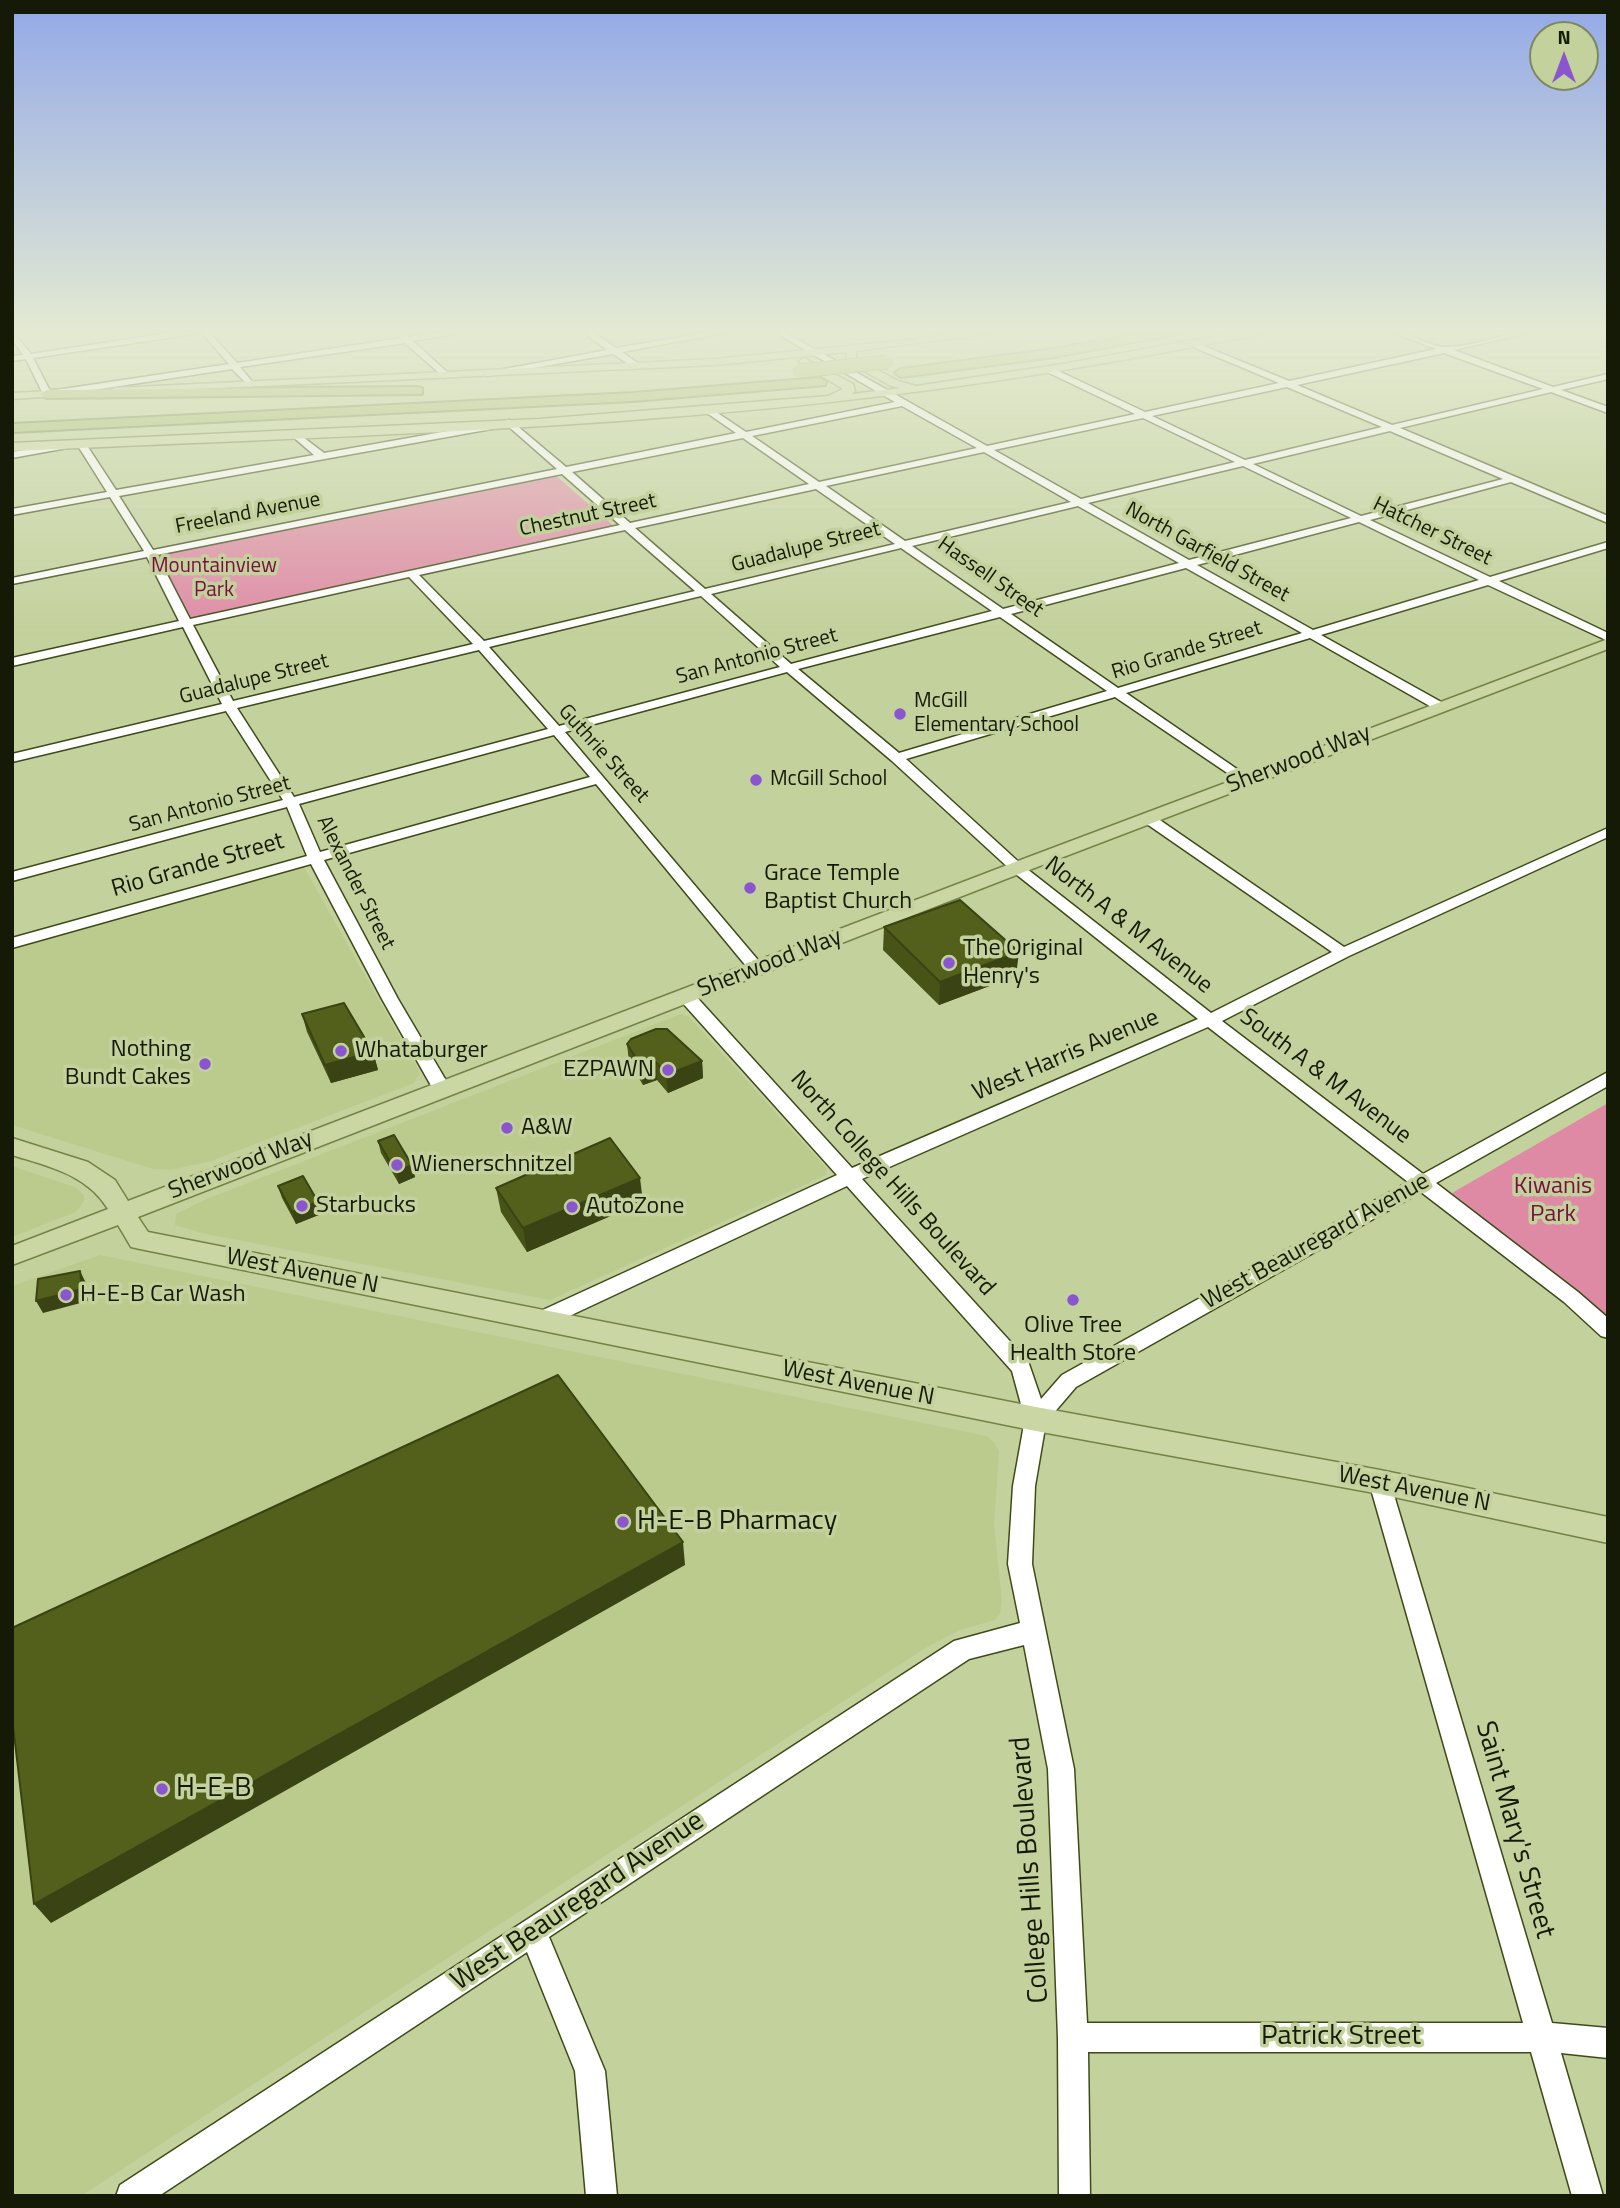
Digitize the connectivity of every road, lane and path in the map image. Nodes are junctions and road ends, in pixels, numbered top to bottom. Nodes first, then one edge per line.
1 (82, 432) edge
2 (333, 432) edge
3 (458, 432) edge
4 (520, 432) edge
5 (739, 432) edge
6 (758, 432) edge
7 (954, 432) edge
8 (1067, 432) edge
9 (1180, 432) edge
10 (1365, 432) edge
11 (1403, 432) edge
12 (295, 434) junction
13 (743, 435) junction
14 (12, 438) edge
15 (81, 443) junction
16 (12, 447) edge
17 (985, 450) junction
18 (12, 455) edge
19 (321, 456) junction
20 (1244, 463) junction
21 (562, 471) junction
22 (1513, 479) junction
23 (819, 486) junction
24 (113, 494) junction
25 (1078, 502) junction
26 (12, 512) edge
27 (1361, 519) junction
28 (1608, 520) edge
29 (627, 527) junction
30 (905, 544) junction
31 (1608, 545) edge
32 (150, 553) junction
33 (1189, 565) junction
34 (411, 573) junction
35 (1487, 580) junction
36 (12, 581) edge
37 (702, 593) junction
38 (1004, 613) junction
39 (187, 623) junction
40 (1313, 635) junction
41 (1608, 638) edge
42 (1608, 644) edge
43 (481, 645) junction
44 (12, 662) edge
45 (789, 668) junction
46 (1119, 693) junction
47 (229, 706) junction
48 (1439, 706) junction
49 (554, 732) junction
50 (12, 758) edge
51 (897, 758) junction
52 (599, 779) junction
53 (1245, 781) junction
54 (292, 804) junction
55 (1149, 819) junction
56 (1608, 832) edge
57 (315, 857) junction
58 (1017, 868) junction
59 (12, 877) edge
60 (12, 943) edge
61 (1343, 953) junction
62 (757, 969) junction
63 (686, 996) junction
64 (1210, 1020) junction
65 (1608, 1078) edge
66 (442, 1089) junction
67 (12, 1146) edge
68 (851, 1176) junction
69 (1422, 1182) junction
70 (121, 1213) junction
71 (12, 1256) edge
72 (541, 1320) junction
73 (1608, 1330) edge
74 (1036, 1419) junction
75 (1380, 1482) junction
76 (1608, 1530) edge
77 (1035, 1631) junction
78 (533, 1933) junction
79 (1541, 2037) junction
80 (1073, 2038) junction
81 (1608, 2043) edge
82 (131, 2196) edge
83 (602, 2196) edge
84 (1075, 2196) edge
85 (1588, 2196) edge

1 - 14 highway
2 - 12 main road
3 - 19 street
4 - 21 street, North A & M Avenue
5 - 13 street, Hassell Street
6 - 13 street, Freeland Avenue
7 - 17 street, North Garfield Street
8 - 17 street, Chestnut Street
9 - 20 street, Hatcher Street
10 - 20 street, Guadalupe Street
11 - 22 street
12 - 15 main road
12 - 19 street
13 - 21 street, Freeland Avenue
13 - 23 street, Hassell Street
15 - 16 main road
15 - 18 street
15 - 24 street, Alexander Street
17 - 23 street, Chestnut Street
17 - 25 street, North Garfield Street
19 - 24 street
20 - 25 street, Guadalupe Street
20 - 27 street, Hatcher Street
21 - 29 street, North A & M Avenue
21 - 32 street, Freeland Avenue
22 - 27 street, San Antonio Street
22 - 28 street
23 - 29 street, Chestnut Street
23 - 30 street, Hassell Street
24 - 26 street
24 - 32 street, Alexander Street
25 - 30 street, Guadalupe Street
25 - 33 street, North Garfield Street
27 - 33 street, San Antonio Street
27 - 35 street, Hatcher Street
29 - 34 street, Chestnut Street
29 - 37 street, North A & M Avenue
30 - 37 street, Guadalupe Street
30 - 38 street, Hassell Street
31 - 35 street, Rio Grande Street
32 - 36 street, Freeland Avenue
32 - 39 street, Alexander Street
33 - 38 street, San Antonio Street
33 - 40 street, North Garfield Street
34 - 39 street, Chestnut Street
34 - 43 street, Guthrie Street
35 - 40 street, Rio Grande Street
35 - 41 street, Hatcher Street
37 - 43 street, Guadalupe Street
37 - 45 street, North A & M Avenue
38 - 45 street, San Antonio Street
38 - 46 street, Hassell Street
39 - 44 street, Chestnut Street
39 - 47 street, Alexander Street
40 - 46 street, Rio Grande Street
40 - 48 street, North Garfield Street
42 - 48 main road, Sherwood Way
43 - 47 street, Guadalupe Street
43 - 49 street, Guthrie Street
45 - 49 street, San Antonio Street
45 - 51 street, North A & M Avenue
46 - 51 street, Rio Grande Street
46 - 53 street, Hassell Street
47 - 50 street, Guadalupe Street
47 - 54 street, Alexander Street
48 - 53 main road, Sherwood Way
49 - 52 street, Guthrie Street
49 - 54 street, San Antonio Street
51 - 58 street, North A & M Avenue
52 - 57 street, Rio Grande Street
52 - 62 street, Guthrie Street
53 - 55 main road, Sherwood Way
54 - 57 street, Alexander Street
54 - 59 street, San Antonio Street
55 - 58 main road, Sherwood Way
55 - 61 street
56 - 61 street, West Harris Avenue
57 - 60 street, Rio Grande Street
57 - 66 street, Alexander Street
58 - 62 main road, Sherwood Way
58 - 64 street, North A & M Avenue
61 - 64 street, West Harris Avenue
62 - 63 main road, Sherwood Way
63 - 66 main road, Sherwood Way
63 - 68 street, North College Hills Boulevard
64 - 68 street, West Harris Avenue
64 - 69 street, South A & M Avenue
65 - 69 street, West Beauregard Avenue
66 - 70 main road, Sherwood Way
67 - 70 main road, West Avenue N
68 - 72 street, West Harris Avenue
68 - 74 street, North College Hills Boulevard
69 - 73 street, South A & M Avenue
69 - 74 street, West Beauregard Avenue
70 - 71 main road, Sherwood Way
70 - 72 main road, West Avenue N
72 - 74 main road, West Avenue N
74 - 75 main road, West Avenue N
74 - 77 street, College Hills Boulevard
75 - 76 main road, West Avenue N
75 - 79 street, Saint Mary's Street
77 - 78 street, West Beauregard Avenue
77 - 80 street, College Hills Boulevard
78 - 82 street, West Beauregard Avenue
78 - 83 street
79 - 80 street, Patrick Street
79 - 81 street, Patrick Street
79 - 85 street, Saint Mary's Street
80 - 84 street, College Hills Boulevard

